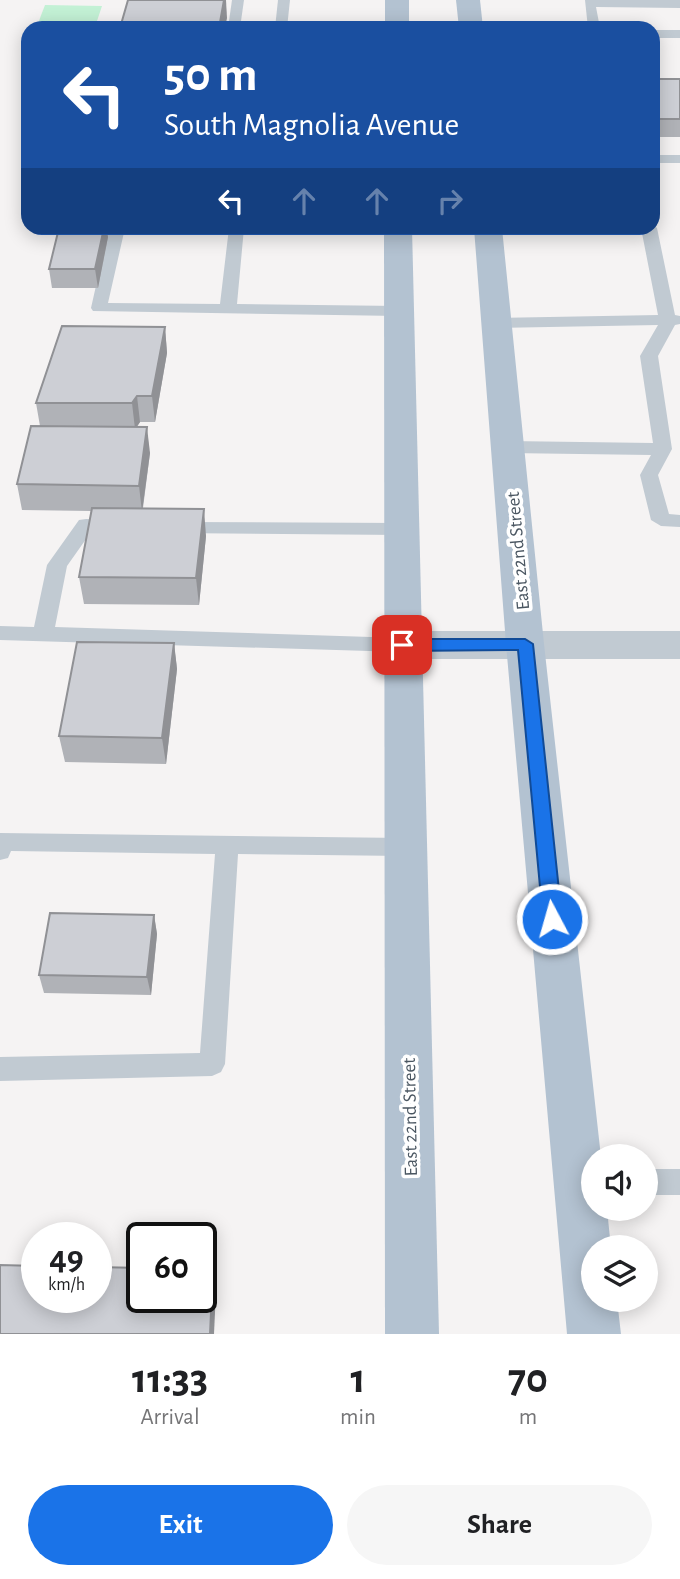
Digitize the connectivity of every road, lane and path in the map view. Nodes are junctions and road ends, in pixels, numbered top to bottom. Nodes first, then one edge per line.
1 (238, 0) edge
2 (284, 0) edge
3 (397, 0) edge
4 (468, 0) edge
5 (680, 4) edge
6 (235, 21) edge
7 (282, 21) edge
8 (397, 21) edge
9 (470, 21) edge
10 (593, 21) edge
11 (660, 34) edge
12 (680, 34) edge
13 (660, 159) edge
14 (680, 159) edge
15 (115, 235) edge
16 (236, 235) edge
17 (398, 235) edge
18 (489, 235) edge
19 (651, 235) edge
20 (228, 309) junction
21 (399, 311) junction
22 (676, 322) edge
23 (496, 323) junction
24 (508, 447) junction
25 (663, 449) junction
26 (680, 521) edge
27 (401, 529) junction
28 (0, 633) edge
29 (43, 634) junction
30 (525, 644) junction
31 (402, 645) junction
32 (680, 645) edge
33 (227, 845) junction
34 (405, 848) junction
35 (0, 851) edge
36 (0, 1069) edge
37 (582, 1144) edge
38 (658, 1182) edge
39 (680, 1182) edge
40 (588, 1221) edge
41 (412, 1334) edge
42 (594, 1334) edge

1 - 6 lane
2 - 7 lane
3 - 8 main road
4 - 9 main road
5 - 10 lane
11 - 12 lane
13 - 14 lane
15 - 20 lane
16 - 20 lane
17 - 21 main road, East 22nd Street
18 - 23 main road, East 22nd Street
19 - 22 lane
20 - 21 lane
21 - 27 main road, East 22nd Street
22 - 23 lane
22 - 25 lane
23 - 24 main road, East 22nd Street
24 - 25 lane
24 - 30 main road, East 22nd Street
25 - 26 lane
27 - 29 lane
27 - 31 main road, East 22nd Street
28 - 29 lane
29 - 31 lane
30 - 31 street
30 - 32 street
30 - 37 main road, East 22nd Street
31 - 34 main road, East 22nd Street
33 - 34 lane
33 - 35 lane
33 - 36 lane
34 - 41 main road, East 22nd Street
38 - 39 lane
40 - 42 main road, East 22nd Street

